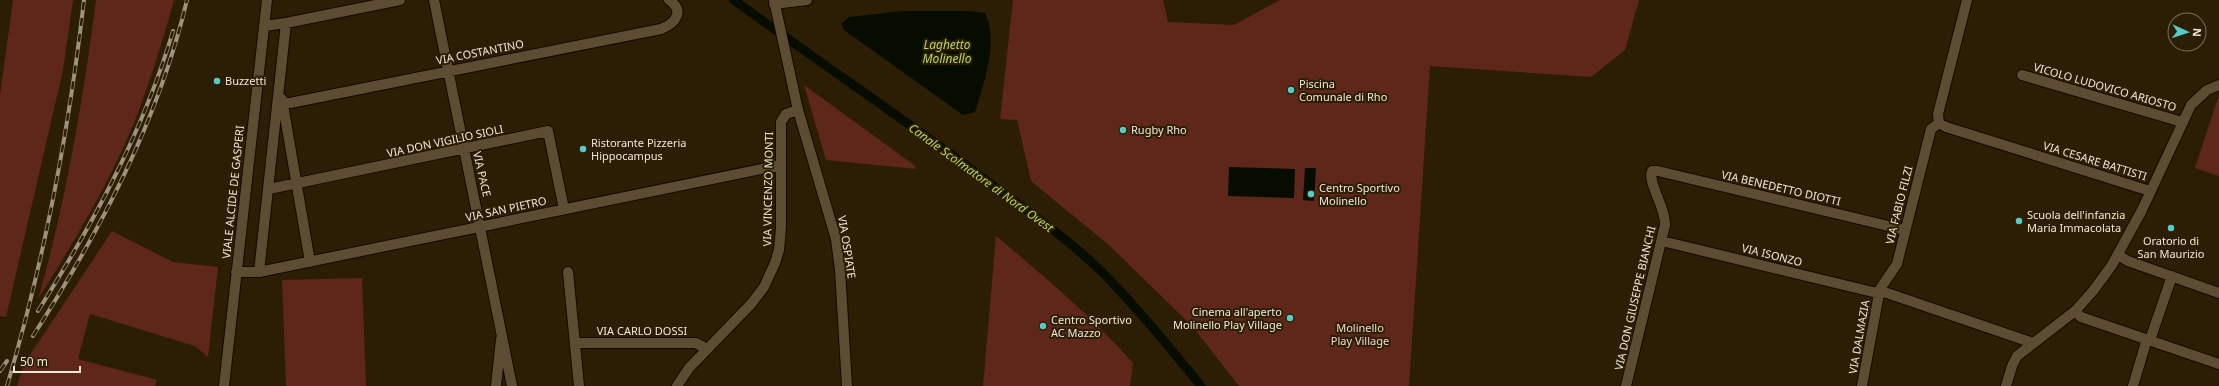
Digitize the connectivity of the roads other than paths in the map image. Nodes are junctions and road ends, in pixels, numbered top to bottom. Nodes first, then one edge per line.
1 (267, 0) edge
2 (400, 0) edge
3 (434, 0) edge
4 (669, 0) edge
5 (807, 0) edge
6 (1967, 0) edge
7 (774, 2) edge
8 (286, 24) junction
9 (264, 26) junction
10 (449, 70) junction
11 (2022, 75) dead end
12 (2219, 85) edge
13 (280, 102) junction
14 (799, 113) junction
15 (2182, 122) junction
16 (1939, 123) junction
17 (464, 149) junction
18 (781, 165) junction
19 (1652, 171) joint
20 (296, 184) junction
21 (268, 189) junction
22 (2150, 191) junction
23 (564, 209) junction
24 (481, 226) junction
25 (1905, 230) junction
26 (1662, 241) junction
27 (2118, 255) junction
28 (310, 262) junction
29 (236, 272) junction
30 (259, 272) junction
31 (568, 272) dead end
32 (2172, 276) junction
33 (1878, 292) junction
34 (2219, 293) edge
35 (2075, 311) junction
36 (502, 329) junction
37 (2149, 340) junction
38 (576, 343) junction
39 (2033, 343) junction
40 (707, 349) junction
41 (2219, 364) edge
42 (496, 384) edge
43 (512, 384) edge
44 (224, 386) edge
45 (579, 386) edge
46 (677, 386) edge
47 (847, 386) edge
48 (1626, 386) edge
49 (1862, 386) edge
50 (2006, 386) edge
51 (2133, 386) edge

1 - 9 street, VIALE ALCIDE DE GASPERI
2 - 8 street
3 - 10 street, VIA PACE
4 - 10 street, VIA COSTANTINO
5 - 7 street
6 - 16 street
7 - 14 street
8 - 9 street
8 - 13 street
9 - 29 street, VIALE ALCIDE DE GASPERI
10 - 13 street, VIA COSTANTINO
10 - 17 street, VIA PACE
11 - 15 street, VICOLO LUDOVICO ARIOSTO
12 - 15 street
13 - 20 street
13 - 21 street
14 - 18 street, VIA VINCENZO MONTI
14 - 47 street, VIA OSPIATE
15 - 22 street
16 - 22 street, VIA CESARE BATTISTI
16 - 25 street, VIA FABIO FILZI
17 - 20 street, VIA DON VIGILIO SIOLI
17 - 23 street, VIA DON VIGILIO SIOLI
17 - 24 street, VIA PACE
18 - 23 street, VIA SAN PIETRO
18 - 40 street, VIA VINCENZO MONTI
19 - 25 street, VIA BENEDETTO DIOTTI
19 - 26 street, VIA DON GIUSEPPE BIANCHI
20 - 21 street, VIA DON VIGILIO SIOLI
20 - 28 street
21 - 30 street
22 - 27 street, VIA CESARE BATTISTI
23 - 24 street, VIA SAN PIETRO
24 - 28 street, VIA SAN PIETRO
24 - 36 street, VIA PACE
25 - 33 street, VIA FABIO FILZI
26 - 33 street, VIA ISONZO
26 - 48 street, VIA DON GIUSEPPE BIANCHI
27 - 32 street
27 - 35 street, VIA CESARE BATTISTI
28 - 30 street, VIA SAN PIETRO
29 - 30 street, VIA SAN PIETRO
29 - 44 street, VIALE ALCIDE DE GASPERI
31 - 38 street
32 - 34 street
32 - 37 street
33 - 39 street, VIA ISONZO
33 - 49 street, VIA DALMAZIA
35 - 37 street
35 - 39 street, VIA CESARE BATTISTI
36 - 42 street, VIA PACE
36 - 43 street, VIA PACE
37 - 41 street
37 - 51 street
38 - 40 street, VIA CARLO DOSSI
38 - 45 street
39 - 50 street, VIA CESARE BATTISTI
40 - 46 street, VIA VINCENZO MONTI
42 - 43 street, VIA PACE

